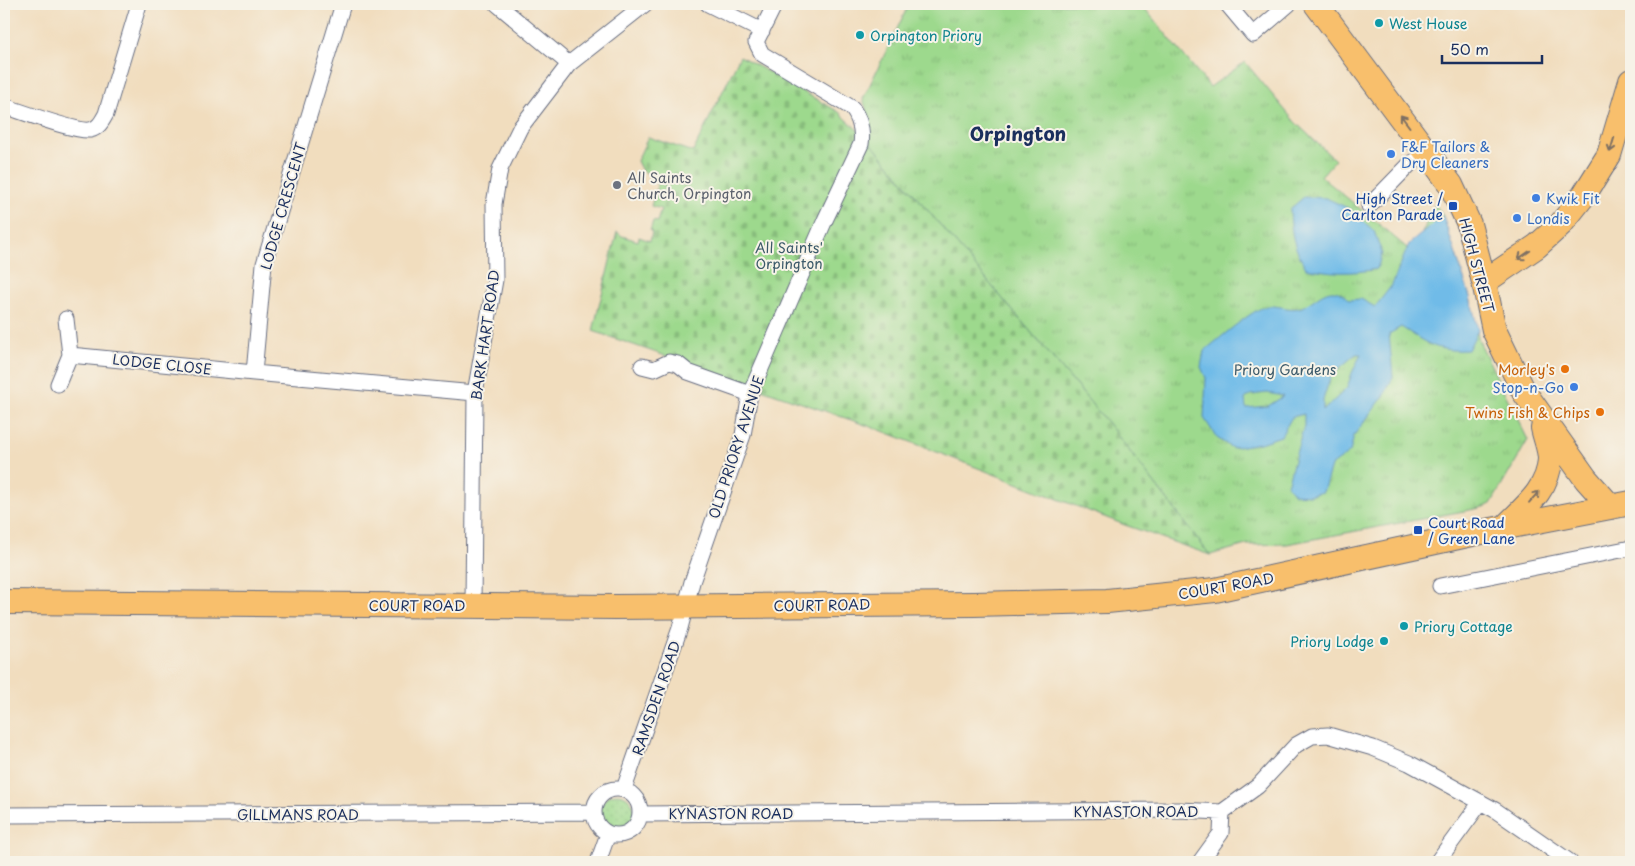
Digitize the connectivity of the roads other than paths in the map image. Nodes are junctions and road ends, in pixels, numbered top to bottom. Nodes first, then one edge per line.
1 (139, 4) edge
2 (343, 4) edge
3 (497, 4) edge
4 (645, 4) edge
5 (708, 4) edge
6 (775, 4) edge
7 (1227, 4) edge
8 (1289, 4) edge
9 (1316, 4) edge
10 (762, 31) junction
11 (569, 64) junction
12 (1631, 82) edge
13 (4, 106) edge
14 (1429, 153) junction
15 (1369, 206) dead end
16 (1484, 282) junction
17 (66, 319) dead end
18 (70, 355) junction
19 (642, 366) dead end
20 (254, 373) junction
21 (58, 384) dead end
22 (475, 393) junction
23 (750, 394) junction
24 (1540, 417) junction
25 (1550, 457) junction
26 (1612, 507) edge
27 (1504, 528) junction
28 (1631, 548) edge
29 (1440, 586) dead end
30 (4, 602) edge
31 (473, 606) junction
32 (686, 606) junction
33 (624, 789) junction
34 (1482, 802) junction
35 (593, 812) junction
36 (1222, 812) junction
37 (640, 814) junction
38 (4, 815) edge
39 (608, 834) junction
40 (598, 862) edge
41 (1200, 862) edge
42 (1437, 862) edge
43 (1570, 862) edge

1 - 13 street
2 - 20 street, LODGE CRESCENT
3 - 11 street
4 - 11 street, BARK HART ROAD
5 - 10 street
6 - 10 street
7 - 8 street
14 -> 9 main road, HIGH STREET
10 - 23 street, OLD PRIORY AVENUE
11 - 22 street, BARK HART ROAD
12 -> 16 main road
14 - 15 street
14 - 16 main road, HIGH STREET
16 - 24 main road, HIGH STREET
17 - 18 street
18 - 20 street, LODGE CLOSE
18 - 21 street
19 - 23 street
20 - 22 street
22 - 31 street, BARK HART ROAD
23 - 32 street, OLD PRIORY AVENUE
24 - 25 main road
24 - 26 main road, HIGH STREET
25 - 26 main road
27 -> 25 main road
26 - 27 main road, COURT ROAD
27 - 32 main road, COURT ROAD
28 - 29 street
30 - 31 main road, COURT ROAD
31 - 32 main road, COURT ROAD
32 - 33 street, RAMSDEN ROAD
33 - 35 street
33 - 37 street
34 - 36 street
34 - 42 street
34 - 43 street
35 - 38 street, GILLMANS ROAD
35 - 39 street
36 - 37 street, KYNASTON ROAD
36 - 41 street
37 - 39 street
39 - 40 street

